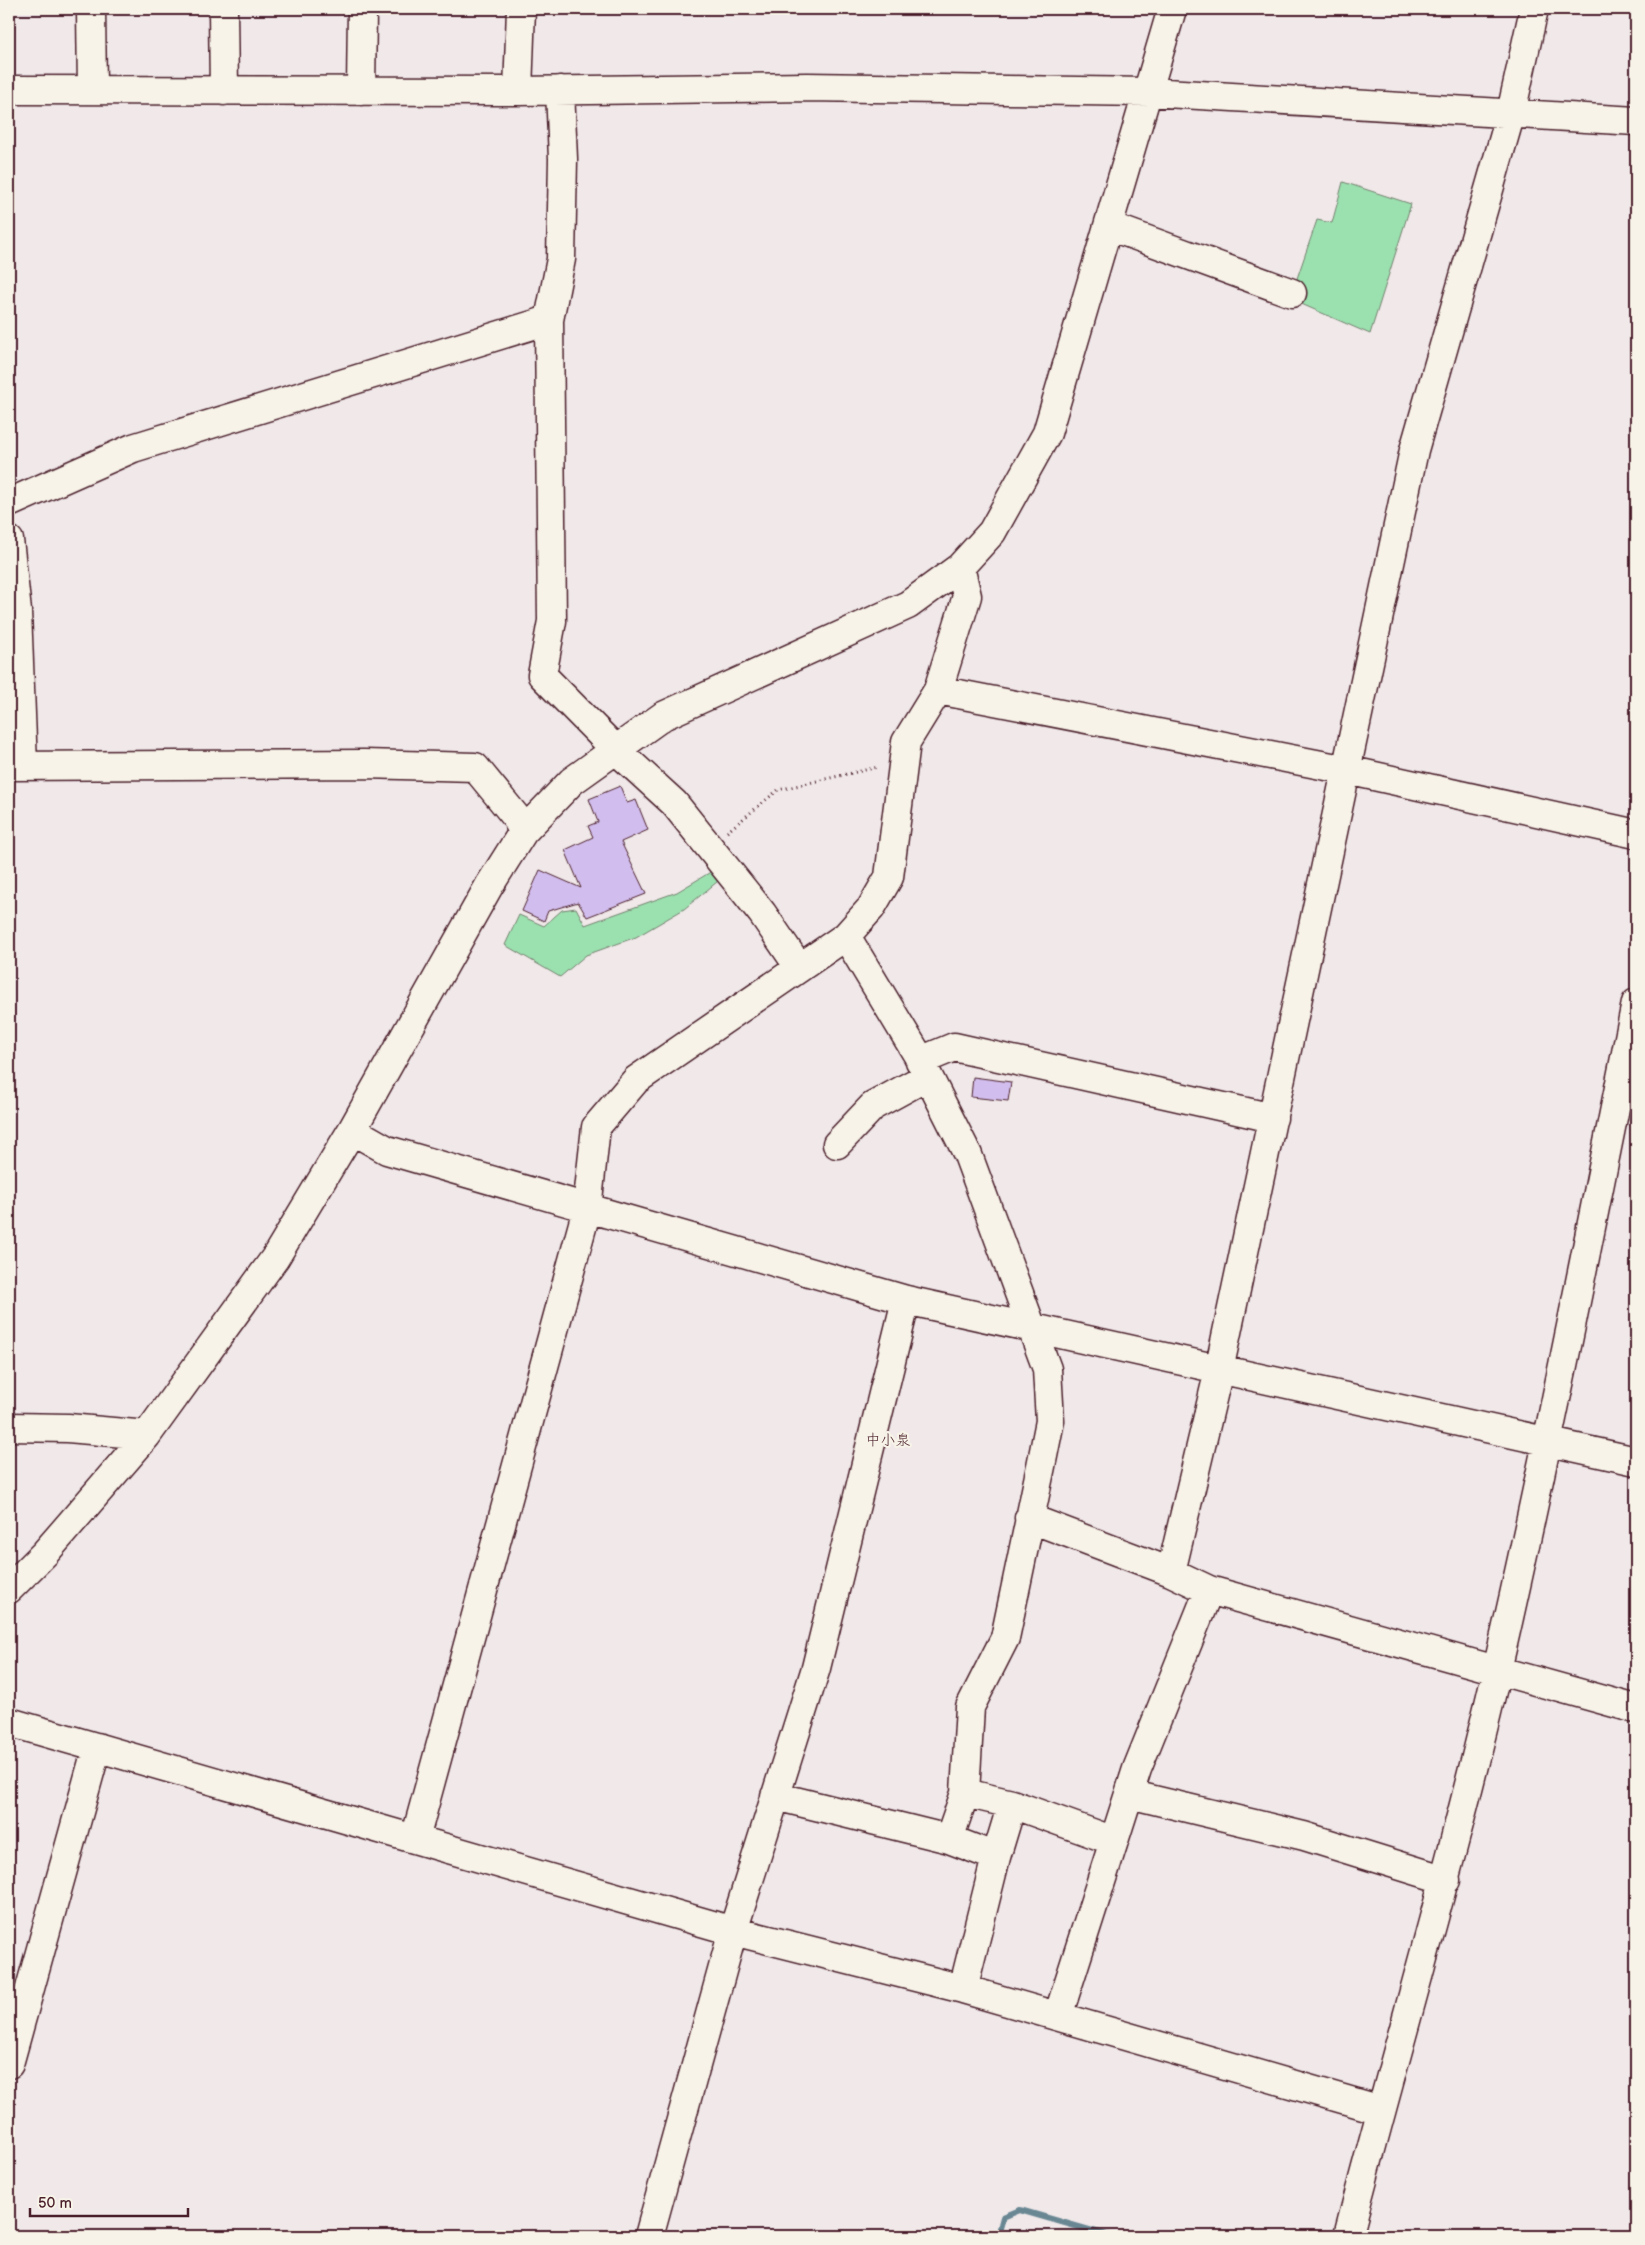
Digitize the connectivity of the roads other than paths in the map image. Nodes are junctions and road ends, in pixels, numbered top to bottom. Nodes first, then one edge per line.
1 (91, 9) edge
2 (223, 9) edge
3 (362, 9) edge
4 (521, 9) edge
5 (1172, 9) edge
6 (1534, 9) edge
7 (9, 90) edge
8 (92, 90) junction
9 (560, 90) junction
10 (224, 91) junction
11 (361, 91) junction
12 (518, 91) junction
13 (1149, 92) junction
14 (1511, 113) junction
15 (1636, 121) edge
16 (1109, 226) junction
17 (1292, 293) dead end
18 (549, 320) junction
19 (9, 503) edge
20 (9, 540) edge
21 (960, 567) junction
22 (938, 690) junction
23 (615, 749) junction
24 (16, 766) edge
25 (1346, 770) junction
26 (523, 832) junction
27 (1636, 834) edge
28 (846, 936) junction
29 (799, 967) junction
30 (1636, 1003) edge
31 (924, 1068) junction
32 (1273, 1118) junction
33 (352, 1130) junction
34 (837, 1144) dead end
35 (587, 1209) junction
36 (906, 1300) junction
37 (1032, 1327) junction
38 (1219, 1370) junction
39 (9, 1427) edge
40 (147, 1436) junction
41 (1546, 1442) junction
42 (1636, 1461) edge
43 (1029, 1518) junction
44 (1171, 1572) junction
45 (9, 1589) edge
46 (1209, 1590) junction
47 (1497, 1669) junction
48 (1636, 1709) edge
49 (9, 1722) edge
50 (97, 1747) junction
51 (965, 1793) junction
52 (1129, 1794) junction
53 (775, 1796) junction
54 (1012, 1804) junction
55 (415, 1839) junction
56 (949, 1839) junction
57 (1114, 1841) junction
58 (996, 1857) junction
59 (1446, 1880) junction
60 (733, 1931) junction
61 (963, 1989) junction
62 (1058, 2016) junction
63 (9, 2064) edge
64 (1381, 2110) junction
65 (649, 2236) edge
66 (1348, 2236) edge

1 - 8 street
2 - 10 street
3 - 11 street
4 - 12 street
5 - 13 street
6 - 14 street
7 - 8 street
8 - 10 street
9 - 12 street
9 - 13 street
9 - 18 street
10 - 11 street
11 - 12 street
13 - 14 street
13 - 16 street
14 - 15 street
14 - 25 street
16 - 17 street
16 - 21 street
18 - 19 street
18 - 23 street
20 - 24 street
21 - 22 street
21 - 23 street
22 - 25 street
22 - 28 street
23 - 26 street
23 - 29 street
24 - 26 street
25 - 27 street
25 - 32 street
26 - 33 street
28 - 29 street
28 - 31 street
29 - 35 street
30 - 41 street
31 - 32 street
31 - 34 street
31 - 37 street
32 - 38 street
33 - 35 street
33 - 40 street
35 - 36 street
35 - 55 street
36 - 37 street
36 - 53 street
37 - 38 street
37 - 43 street
38 - 41 street
38 - 44 street
39 - 40 street
40 - 45 street
41 - 42 street
41 - 47 street
43 - 44 street
43 - 51 street
44 - 46 street
46 - 47 street
46 - 52 street
47 - 48 street
47 - 59 street
49 - 50 street
50 - 55 street
50 - 63 street
51 - 54 street
51 - 56 street
52 - 57 street
52 - 59 street
53 - 56 street
53 - 60 street
54 - 57 street
54 - 58 street
55 - 60 street
56 - 58 street
57 - 62 street
58 - 61 street
59 - 64 street
60 - 61 street
60 - 65 street
61 - 62 street
62 - 64 street
64 - 66 street

